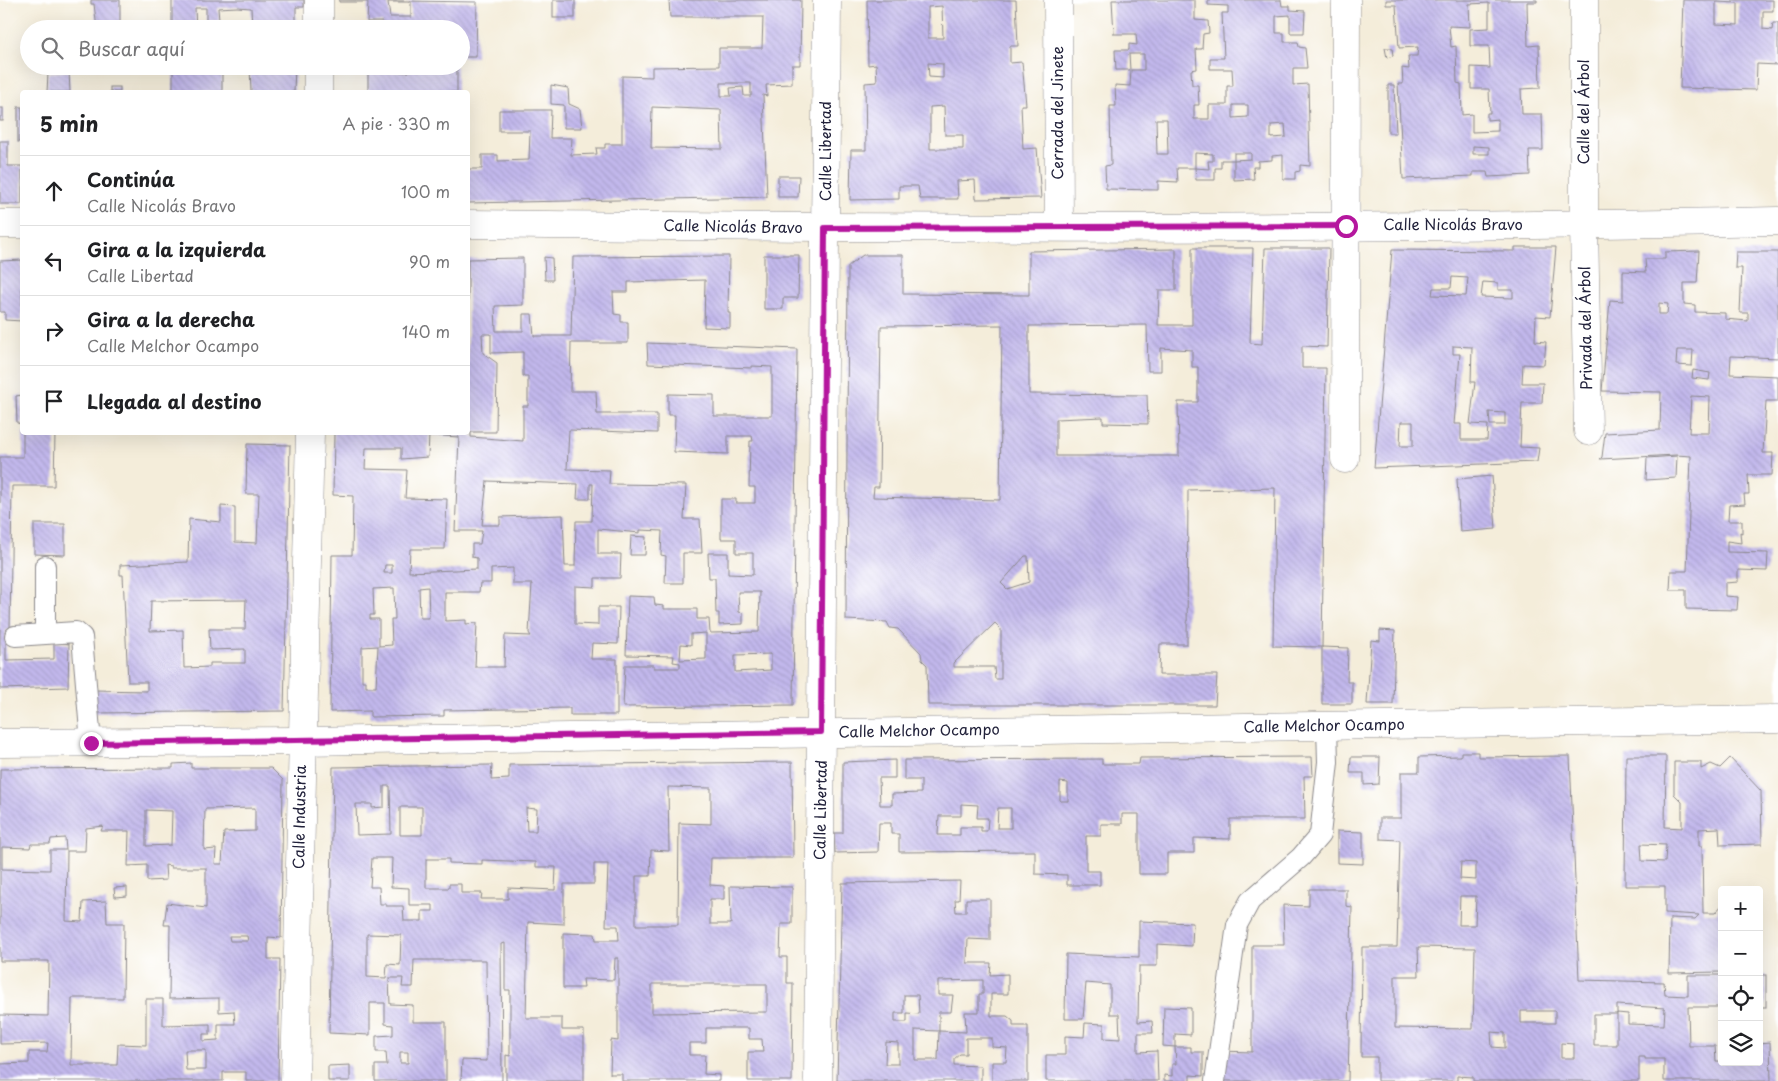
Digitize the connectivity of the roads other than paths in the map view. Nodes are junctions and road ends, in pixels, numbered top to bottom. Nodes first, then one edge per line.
1 (319, 0) edge
2 (827, 0) edge
3 (1058, 0) edge
4 (1346, 0) edge
5 (1584, 0) edge
6 (319, 20) edge
7 (318, 75) edge
8 (318, 90) edge
9 (1778, 221) edge
10 (0, 224) edge
11 (20, 224) edge
12 (470, 224) edge
13 (1584, 225) junction
14 (1346, 226) junction
15 (1059, 227) junction
16 (825, 228) junction
17 (1588, 431) dead end
18 (310, 435) edge
19 (1345, 458) dead end
20 (45, 566) dead end
21 (45, 633) junction
22 (15, 636) dead end
23 (1778, 719) edge
24 (1327, 726) junction
25 (821, 732) junction
26 (302, 741) junction
27 (0, 743) edge
28 (91, 743) junction
29 (295, 1081) edge
30 (818, 1081) edge
31 (1215, 1081) edge

1 - 6 street
2 - 16 street, Calle Libertad
3 - 15 street, Cerrada del Jinete
4 - 14 street
5 - 13 street, Calle del Árbol
7 - 8 street
9 - 13 street, Calle Nicolás Bravo
10 - 11 street
12 - 16 street, Calle Nicolás Bravo
13 - 14 street, Calle Nicolás Bravo
13 - 17 street, Privada del Árbol
14 - 15 street, Calle Nicolás Bravo
14 - 19 street
15 - 16 street, Calle Nicolás Bravo
16 - 25 street, Calle Libertad
18 - 26 street, Calle Industria
20 - 21 lane
21 - 22 lane
21 - 28 lane
23 - 24 street, Calle Melchor Ocampo
24 - 25 street, Calle Melchor Ocampo
24 - 31 lane
25 - 26 street, Calle Melchor Ocampo
25 - 30 street, Calle Libertad
26 - 28 street, Calle Melchor Ocampo
26 - 29 street, Calle Industria
27 - 28 street, Calle Melchor Ocampo

